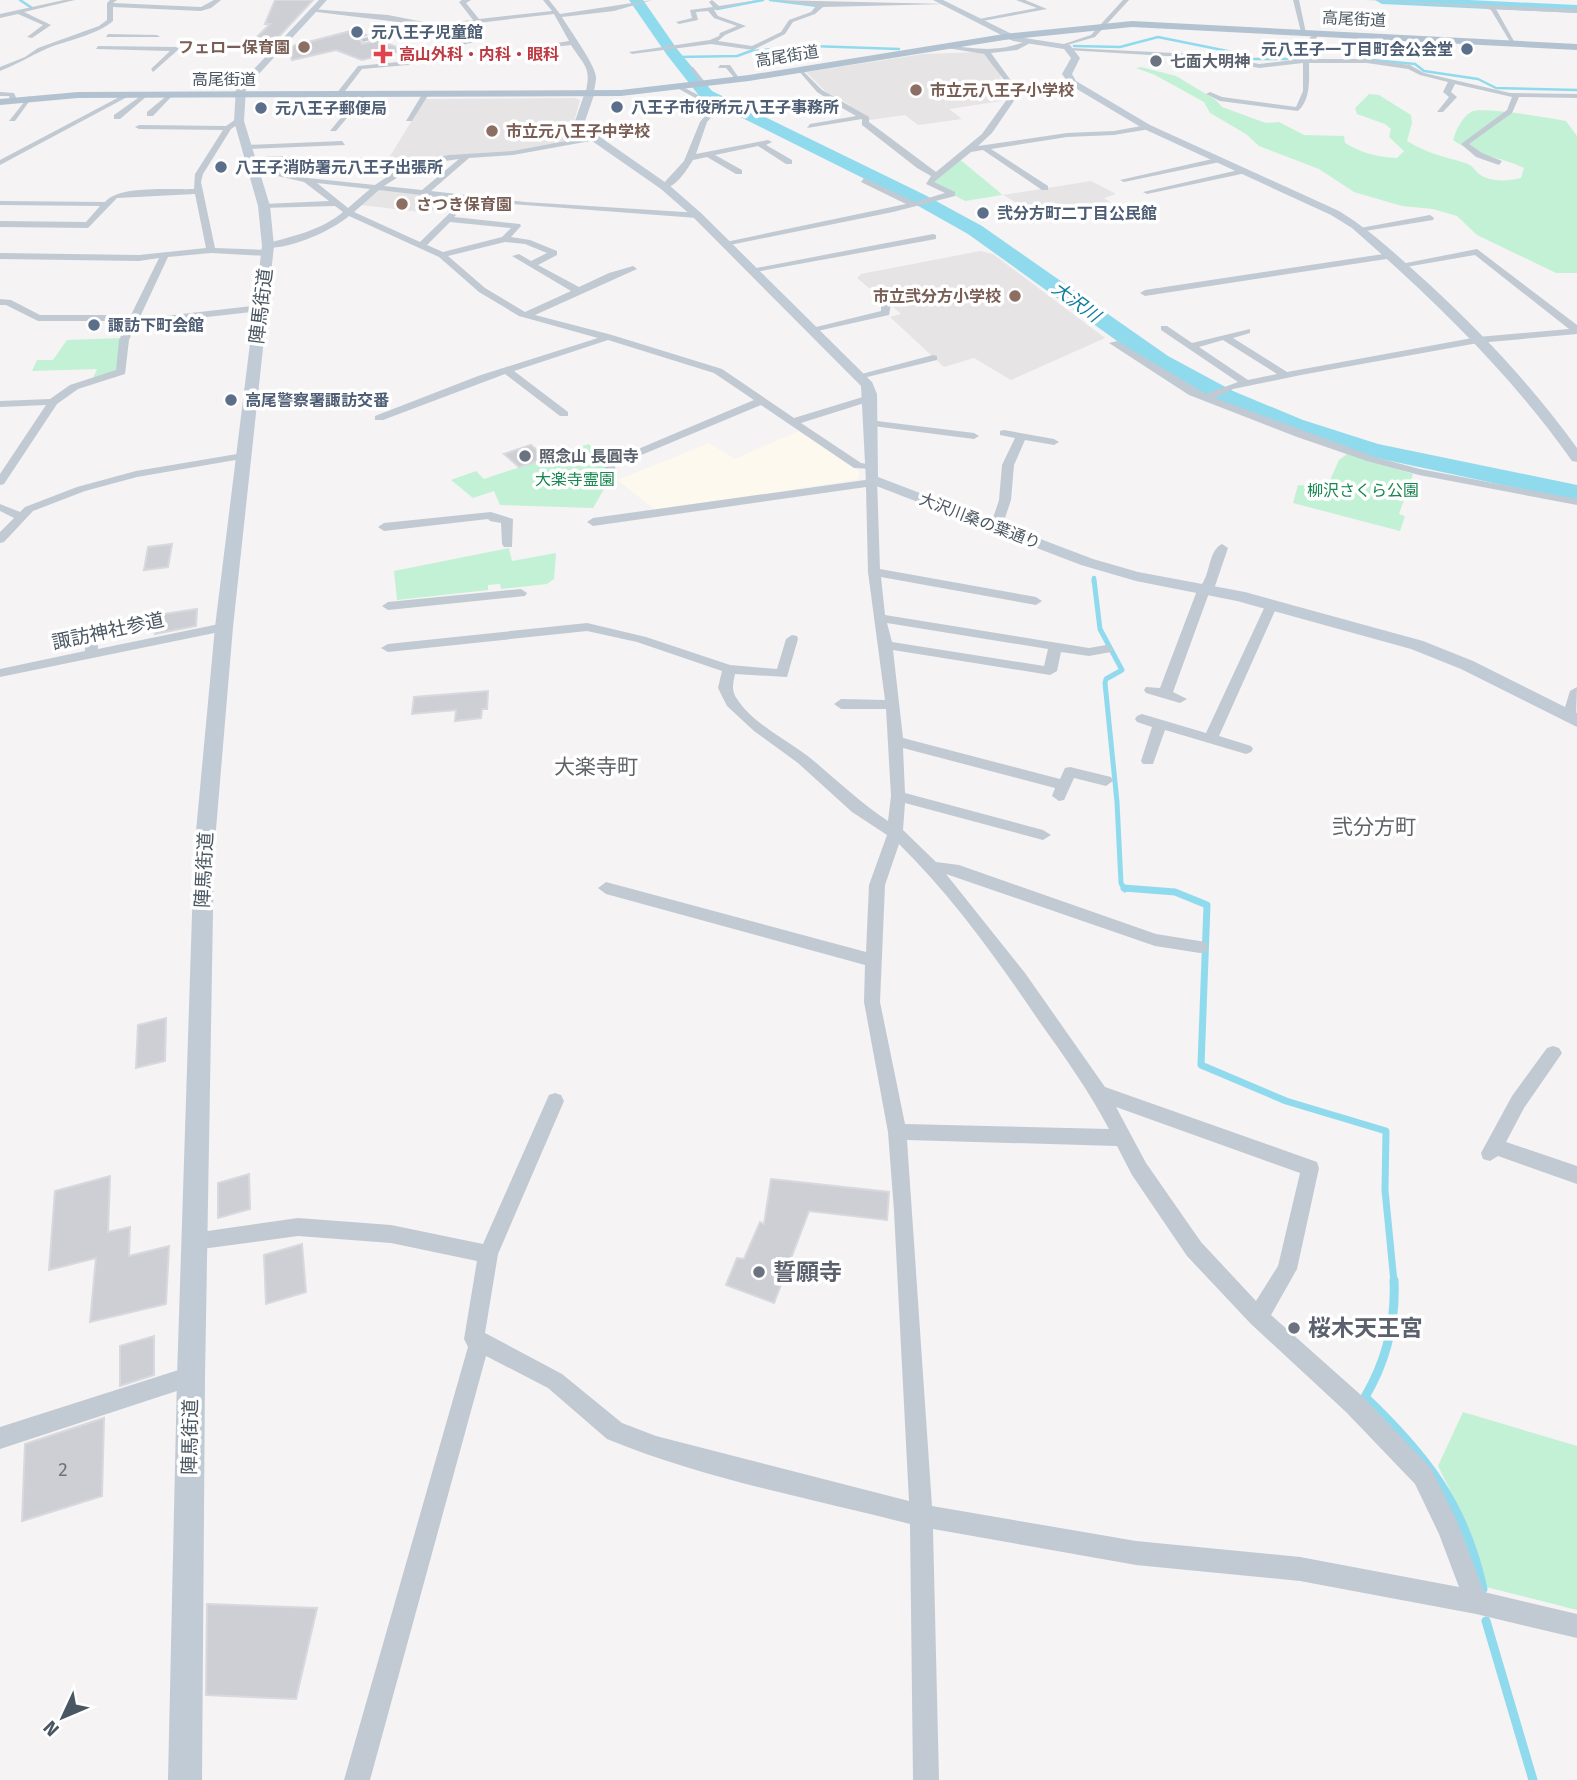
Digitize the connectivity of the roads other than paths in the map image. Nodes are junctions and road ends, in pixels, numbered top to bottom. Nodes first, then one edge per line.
1 (72, 0) edge
2 (218, 0) edge
3 (323, 0) edge
4 (468, 0) edge
5 (546, 0) edge
6 (710, 0) edge
7 (755, 0) edge
8 (777, 0) edge
9 (1019, 0) edge
10 (1126, 0) edge
11 (1296, 0) edge
12 (1367, 0) edge
13 (646, 1) edge
14 (824, 2) edge
15 (940, 2) edge
16 (112, 3) edge
17 (922, 4) junction
18 (1482, 4) junction
19 (0, 7) edge
20 (718, 8) junction
21 (710, 9) junction
22 (312, 11) junction
23 (1577, 11) edge
24 (18, 12) junction
25 (556, 14) junction
26 (903, 15) dead end
27 (0, 16) edge
28 (978, 20) junction
29 (477, 21) junction
30 (679, 22) dead end
31 (421, 24) junction
32 (1104, 26) junction
33 (101, 27) junction
34 (1310, 32) junction
35 (107, 36) junction
36 (30, 37) dead end
37 (157, 37) dead end
38 (1011, 37) junction
39 (484, 38) dead end
40 (363, 40) dead end
41 (1031, 41) junction
42 (711, 42) junction
43 (573, 43) junction
44 (1512, 43) junction
45 (536, 47) dead end
46 (948, 47) junction
47 (1577, 47) edge
48 (1066, 48) junction
49 (985, 51) junction
50 (632, 52) dead end
51 (1307, 59) junction
52 (720, 67) dead end
53 (691, 68) dead end
54 (0, 69) edge
55 (153, 69) dead end
56 (799, 70) junction
57 (739, 80) junction
58 (1453, 80) junction
59 (704, 85) junction
60 (685, 88) junction
61 (0, 94) edge
62 (340, 94) junction
63 (363, 94) junction
64 (425, 94) junction
65 (589, 94) junction
66 (1210, 94) dead end
67 (127, 95) junction
68 (145, 95) junction
69 (170, 95) junction
70 (241, 95) junction
71 (1516, 96) junction
72 (1577, 96) edge
73 (29, 98) junction
74 (13, 100) junction
75 (0, 102) edge
76 (841, 102) junction
77 (1440, 110) dead end
78 (766, 111) dead end
79 (150, 114) dead end
80 (117, 117) dead end
81 (863, 117) junction
82 (12, 119) dead end
83 (409, 119) dead end
84 (233, 124) junction
85 (810, 126) dead end
86 (139, 127) dead end
87 (1147, 127) junction
88 (332, 129) dead end
89 (593, 138) junction
90 (342, 143) dead end
91 (985, 148) junction
92 (968, 150) junction
93 (708, 154) junction
94 (467, 156) junction
95 (250, 158) junction
96 (290, 158) dead end
97 (690, 158) junction
98 (1217, 159) junction
99 (341, 160) dead end
100 (789, 162) dead end
101 (0, 163) edge
102 (1499, 163) dead end
103 (410, 165) junction
104 (1242, 171) junction
105 (739, 172) dead end
106 (936, 175) junction
107 (307, 180) junction
108 (864, 180) dead end
109 (1124, 180) dead end
110 (379, 187) junction
111 (665, 187) junction
112 (1045, 188) dead end
113 (199, 191) junction
114 (425, 192) junction
115 (1147, 192) dead end
116 (469, 198) junction
117 (0, 203) edge
118 (336, 203) junction
119 (107, 204) junction
120 (916, 204) junction
121 (264, 206) junction
122 (350, 213) junction
123 (697, 215) junction
124 (1430, 218) dead end
125 (447, 219) junction
126 (0, 224) edge
127 (1359, 229) junction
128 (933, 237) dead end
129 (505, 239) junction
130 (725, 243) junction
131 (422, 245) junction
132 (211, 250) junction
133 (267, 250) junction
134 (442, 255) junction
135 (0, 256) edge
136 (516, 256) dead end
137 (1390, 256) junction
138 (164, 257) junction
139 (532, 264) junction
140 (1400, 265) junction
141 (633, 270) dead end
142 (750, 270) junction
143 (576, 290) junction
144 (1145, 293) dead end
145 (0, 302) edge
146 (886, 304) dead end
147 (261, 308) junction
148 (526, 315) junction
149 (134, 320) junction
150 (1164, 328) dead end
151 (813, 329) junction
152 (1577, 330) edge
153 (1247, 331) dead end
154 (1549, 333) junction
155 (609, 337) junction
156 (1225, 337) junction
157 (1478, 340) junction
158 (1114, 343) dead end
159 (1577, 344) edge
160 (1191, 346) junction
161 (933, 358) dead end
162 (507, 370) junction
163 (1285, 375) junction
164 (859, 376) junction
165 (1246, 383) junction
166 (1209, 397) junction
167 (870, 398) junction
168 (763, 400) junction
169 (53, 402) junction
170 (0, 404) edge
171 (564, 414) dead end
172 (379, 418) dead end
173 (796, 421) junction
174 (869, 423) junction
175 (1004, 433) dead end
176 (974, 436) dead end
177 (1022, 436) junction
178 (1054, 442) dead end
179 (243, 456) junction
180 (1577, 458) edge
181 (612, 473) dead end
182 (871, 477) junction
183 (0, 481) edge
184 (1577, 502) edge
185 (0, 506) edge
186 (20, 517) junction
187 (593, 522) dead end
188 (384, 527) dead end
189 (996, 527) junction
190 (0, 539) edge
191 (508, 544) dead end
192 (1222, 548) dead end
193 (874, 572) junction
194 (1206, 588) junction
195 (522, 593) dead end
196 (1036, 601) dead end
197 (1272, 604) junction
198 (388, 606) dead end
199 (879, 618) junction
200 (224, 627) junction
201 (91, 630) dead end
202 (792, 639) dead end
203 (1185, 639) junction
204 (1202, 643) dead end
205 (886, 645) junction
206 (1055, 647) junction
207 (388, 648) dead end
208 (1106, 649) dead end
209 (92, 654) junction
210 (729, 669) junction
211 (0, 673) edge
212 (1151, 690) dead end
213 (1577, 691) edge
214 (1165, 694) junction
215 (1180, 699) dead end
216 (841, 704) dead end
217 (892, 705) junction
218 (1142, 719) dead end
219 (1573, 719) edge
220 (1160, 724) junction
221 (1211, 738) junction
222 (896, 741) junction
223 (1246, 749) dead end
224 (1148, 761) dead end
225 (1105, 781) dead end
226 (898, 796) junction
227 (895, 833) junction
228 (1043, 835) dead end
229 (932, 867) junction
230 (606, 888) dead end
231 (1200, 947) dead end
232 (874, 961) junction
233 (1553, 1053) dead end
234 (1099, 1093) junction
235 (555, 1101) dead end
236 (897, 1132) junction
237 (1122, 1138) junction
238 (1577, 1175) edge
239 (194, 1241) junction
240 (488, 1254) junction
241 (1258, 1317) junction
242 (480, 1341) junction
243 (191, 1377) junction
244 (0, 1438) edge
245 (921, 1515) junction
246 (1476, 1602) junction
247 (1577, 1626) edge
248 (185, 1780) edge
249 (357, 1780) edge
250 (926, 1780) edge

1 - 24 street
2 - 16 street
3 - 22 street, 陣馬街道
4 - 29 street
5 - 25 street
6 - 20 street
7 - 20 street
8 - 14 street
9 - 28 street
10 - 32 street
11 - 34 street
12 - 18 street
13 - 25 street
14 - 17 street
14 - 42 street
15 - 17 street
15 - 28 street
16 - 33 street
17 - 26 street
18 - 23 street
18 - 44 street
19 - 24 street
20 - 21 street
21 - 30 street
21 - 42 street
22 - 31 street
22 - 70 street, 陣馬街道
24 - 27 street
24 - 36 street
25 - 29 street
25 - 43 street
28 - 38 street
29 - 31 street
31 - 40 street
32 - 34 main road, 高尾街道
32 - 38 main road, 高尾街道
32 - 48 street
33 - 35 street
33 - 54 street
34 - 44 main road, 高尾街道
34 - 51 street
35 - 37 street
35 - 55 street
38 - 41 street
38 - 46 main road, 高尾街道
39 - 62 street
41 - 48 street
41 - 49 street
42 - 50 street
43 - 45 street
43 - 65 street
44 - 47 main road, 高尾街道
46 - 49 street
46 - 56 main road, 高尾街道
48 - 51 street
48 - 87 street
49 - 92 street
51 - 58 street
51 - 66 street
52 - 57 street
53 - 59 street
56 - 57 main road, 高尾街道
56 - 76 street
57 - 59 main road, 高尾街道
58 - 71 street
58 - 77 street
59 - 60 main road, 高尾街道
60 - 65 main road, 高尾街道
60 - 97 street
61 - 74 street
62 - 63 main road, 高尾街道
62 - 70 main road, 高尾街道
63 - 64 main road, 高尾街道
63 - 88 street
64 - 65 main road, 高尾街道
64 - 83 street
65 - 89 street
67 - 68 main road, 高尾街道
67 - 73 main road, 高尾街道
67 - 101 street
68 - 69 main road, 高尾街道
68 - 80 street
69 - 70 main road, 高尾街道
69 - 79 street
70 - 84 street, 陣馬街道
71 - 72 street
71 - 102 street
73 - 74 main road, 高尾街道
73 - 82 street
74 - 75 main road, 高尾街道
76 - 78 street
76 - 81 street
81 - 85 street
81 - 106 street
84 - 86 street
84 - 95 street, 陣馬街道
84 - 113 street
87 - 91 street
87 - 98 street
89 - 94 street
89 - 111 street
90 - 95 street
91 - 92 street
91 - 112 street
92 - 106 street
93 - 97 street
93 - 100 street
93 - 105 street
94 - 103 street
94 - 114 street
95 - 96 street
95 - 107 street
95 - 121 street, 陣馬街道
97 - 111 street
98 - 104 street
98 - 109 street
99 - 103 street
103 - 110 street
104 - 115 street
104 - 127 street
106 - 120 street
107 - 110 street
107 - 118 street
108 - 120 street
110 - 114 street
110 - 122 street
111 - 123 street
113 - 119 street
113 - 132 street
114 - 116 street
116 - 123 street
116 - 125 street
117 - 119 street
118 - 121 street
118 - 122 street
119 - 126 street
120 - 130 street
121 - 133 street, 陣馬街道
122 - 131 street
122 - 133 street
123 - 130 street
124 - 127 street
125 - 129 street
125 - 131 street
127 - 137 street
128 - 142 street
129 - 134 street
129 - 139 street
130 - 142 street
131 - 134 street
132 - 133 street
132 - 138 street
133 - 147 street, 陣馬街道
134 - 148 street
135 - 138 street
136 - 139 street
137 - 140 street
137 - 144 street
138 - 149 street
139 - 143 street
140 - 152 street
140 - 157 street
141 - 143 street
142 - 151 street
143 - 148 street
145 - 149 street
146 - 151 street
147 - 149 street
147 - 179 street, 陣馬街道
148 - 155 street
149 - 169 street
150 - 160 street
151 - 164 street
152 - 154 street
153 - 156 street
154 - 157 street
154 - 159 street
155 - 162 street
155 - 168 street
156 - 160 street
156 - 163 street
157 - 163 street
157 - 180 street
158 - 166 street
160 - 165 street
161 - 164 street
162 - 171 street
162 - 172 street
163 - 165 street
164 - 167 street
165 - 166 street
166 - 184 street
167 - 173 street
167 - 174 street
168 - 173 street
168 - 181 street
169 - 170 street
169 - 183 street
173 - 182 street
174 - 176 street
174 - 182 street
175 - 177 street
177 - 178 street
177 - 189 street
179 - 186 street
179 - 200 street, 陣馬街道
182 - 187 street
182 - 189 street, 大沢川桑の葉通り
182 - 193 street
185 - 186 street
186 - 190 street
188 - 191 street
189 - 194 street, 大沢川桑の葉通り
192 - 194 street
193 - 196 street
193 - 199 street
194 - 197 street, 大沢川桑の葉通り
194 - 203 street
195 - 198 street
197 - 219 street, 大沢川桑の葉通り
197 - 221 street
199 - 205 street
199 - 206 street
200 - 209 street, 諏訪神社参道
200 - 239 street, 陣馬街道
201 - 209 street
202 - 210 street
203 - 204 street
203 - 214 street
205 - 206 street
205 - 217 street
206 - 208 street
207 - 210 street
209 - 211 street, 諏訪神社参道
210 - 227 street
212 - 214 street
213 - 219 street
214 - 215 street
216 - 217 street
217 - 222 street
218 - 220 street
220 - 221 street
220 - 224 street
221 - 223 street
222 - 225 street
222 - 226 street
226 - 227 street
226 - 228 street
227 - 229 street
227 - 232 street
229 - 231 street
229 - 234 street
230 - 232 street
232 - 236 street
233 - 238 street
234 - 237 street
234 - 241 street
235 - 240 street
236 - 237 street
236 - 245 street
237 - 241 street
239 - 240 street
239 - 243 street, 陣馬街道
240 - 242 street
241 - 246 street
242 - 245 street
242 - 249 street
243 - 244 street
243 - 248 street, 陣馬街道
245 - 246 street
245 - 250 street
246 - 247 street

